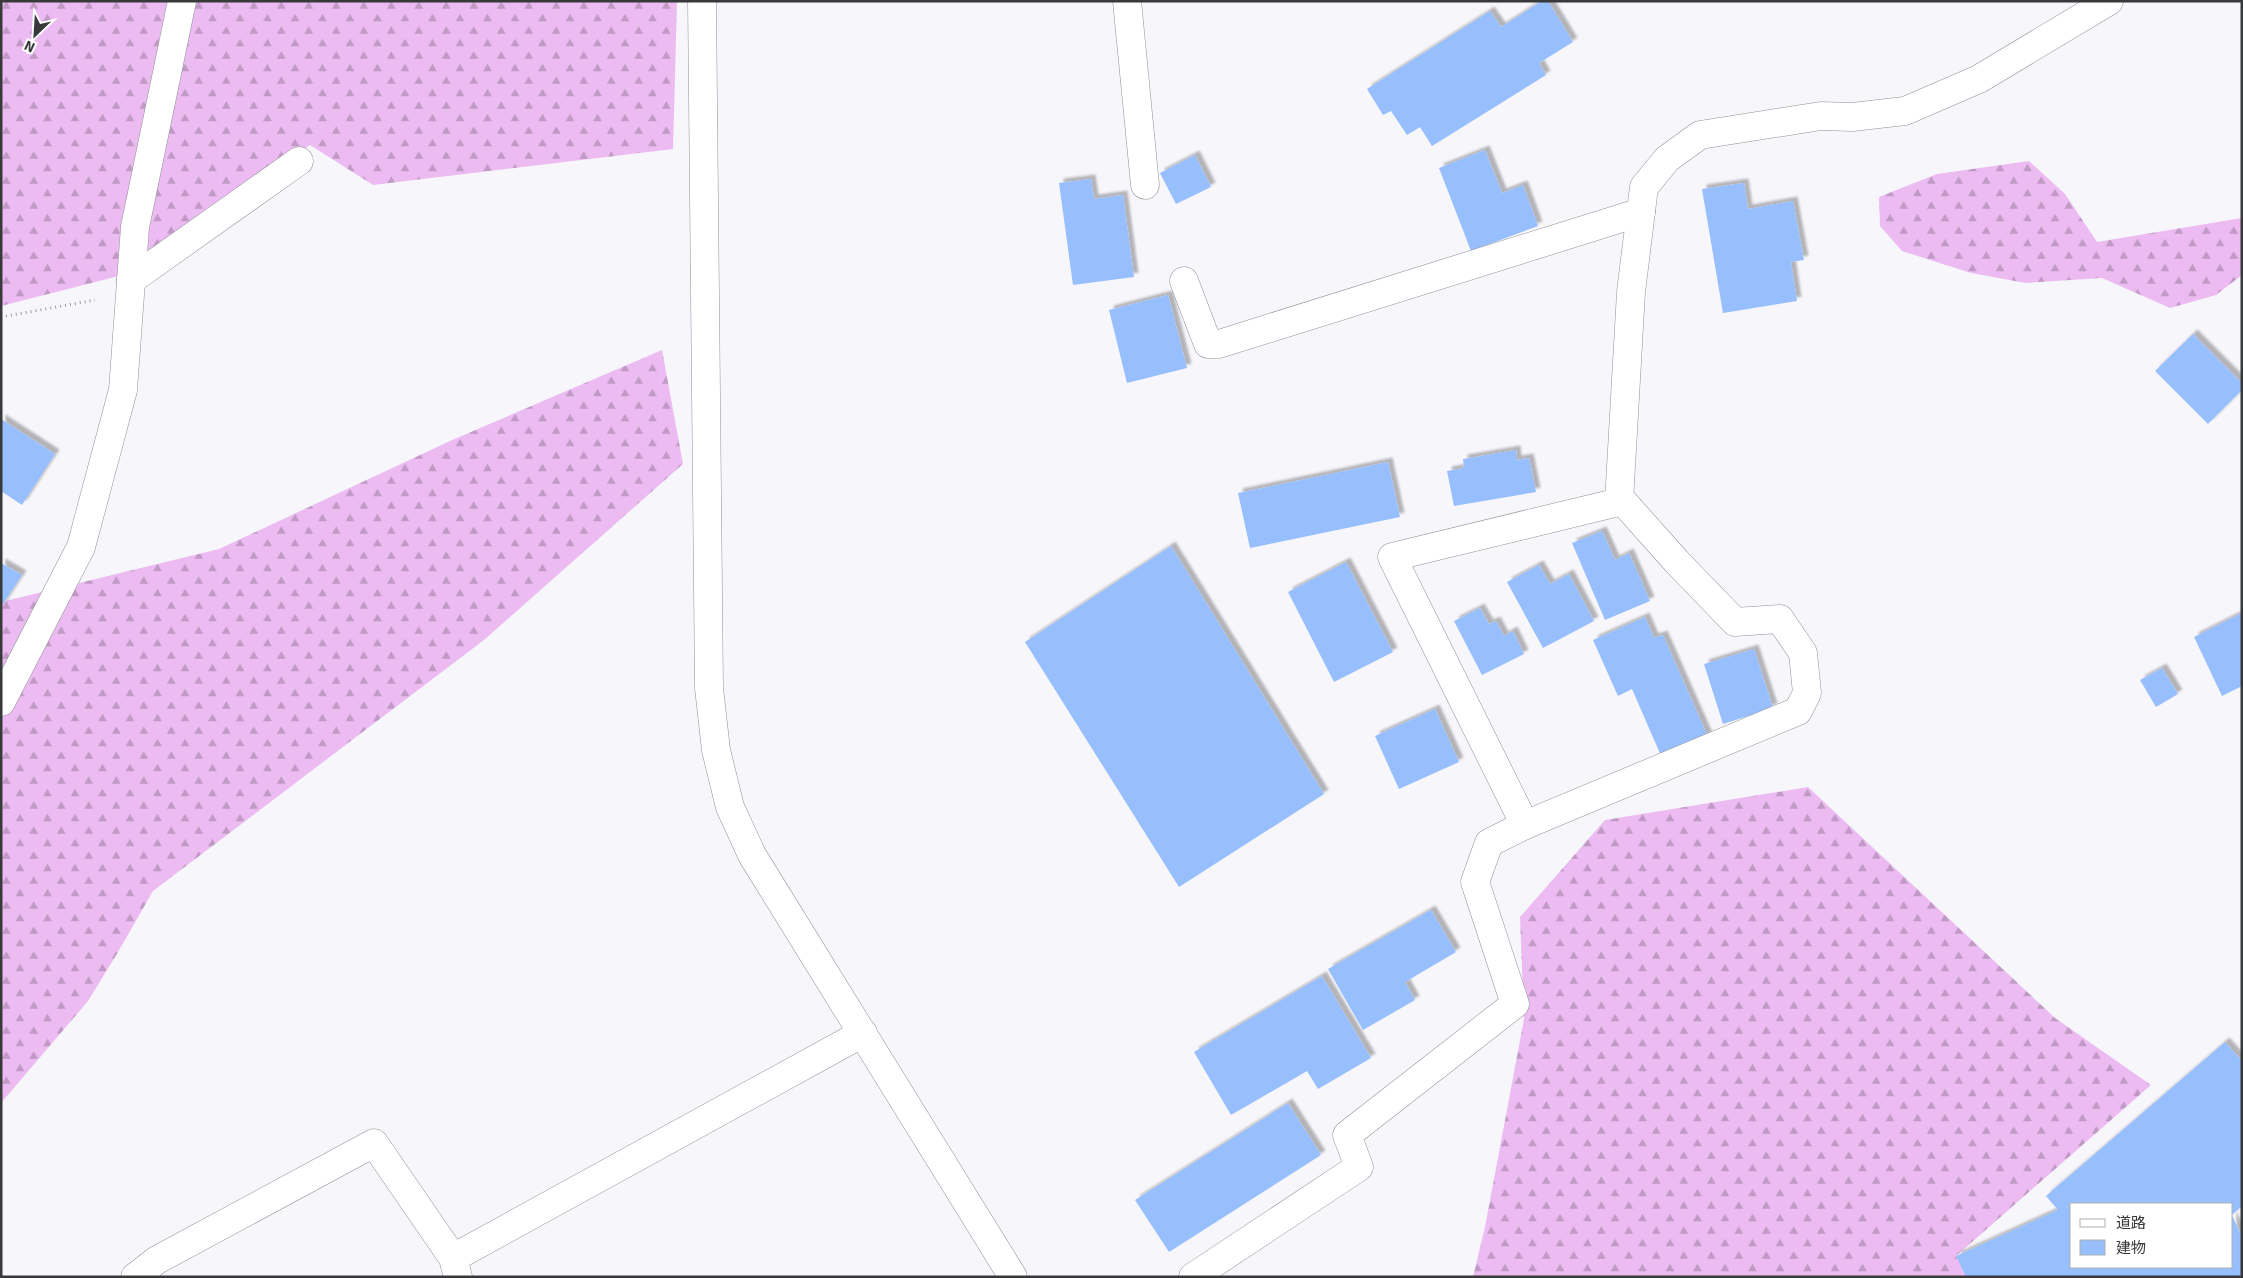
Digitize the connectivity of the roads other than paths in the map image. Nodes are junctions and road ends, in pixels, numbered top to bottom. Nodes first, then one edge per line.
1 (182, 1) edge
2 (702, 1) edge
3 (1127, 1) edge
4 (2109, 1) edge
5 (299, 161) dead end
6 (1145, 185) dead end
7 (1642, 212) junction
8 (1184, 281) dead end
9 (130, 287) junction
10 (1619, 496) junction
11 (1, 702) edge
12 (1525, 824) junction
13 (863, 1033) junction
14 (456, 1267) edge
15 (135, 1277) edge
16 (1013, 1277) edge
17 (1193, 1277) edge

1 - 9 street
2 - 13 street
3 - 6 street
4 - 7 street
5 - 9 street
7 - 8 street
7 - 10 street
9 - 11 street
10 - 12 street
10 - 12 street
12 - 17 street
13 - 14 street
13 - 16 street
14 - 15 street

